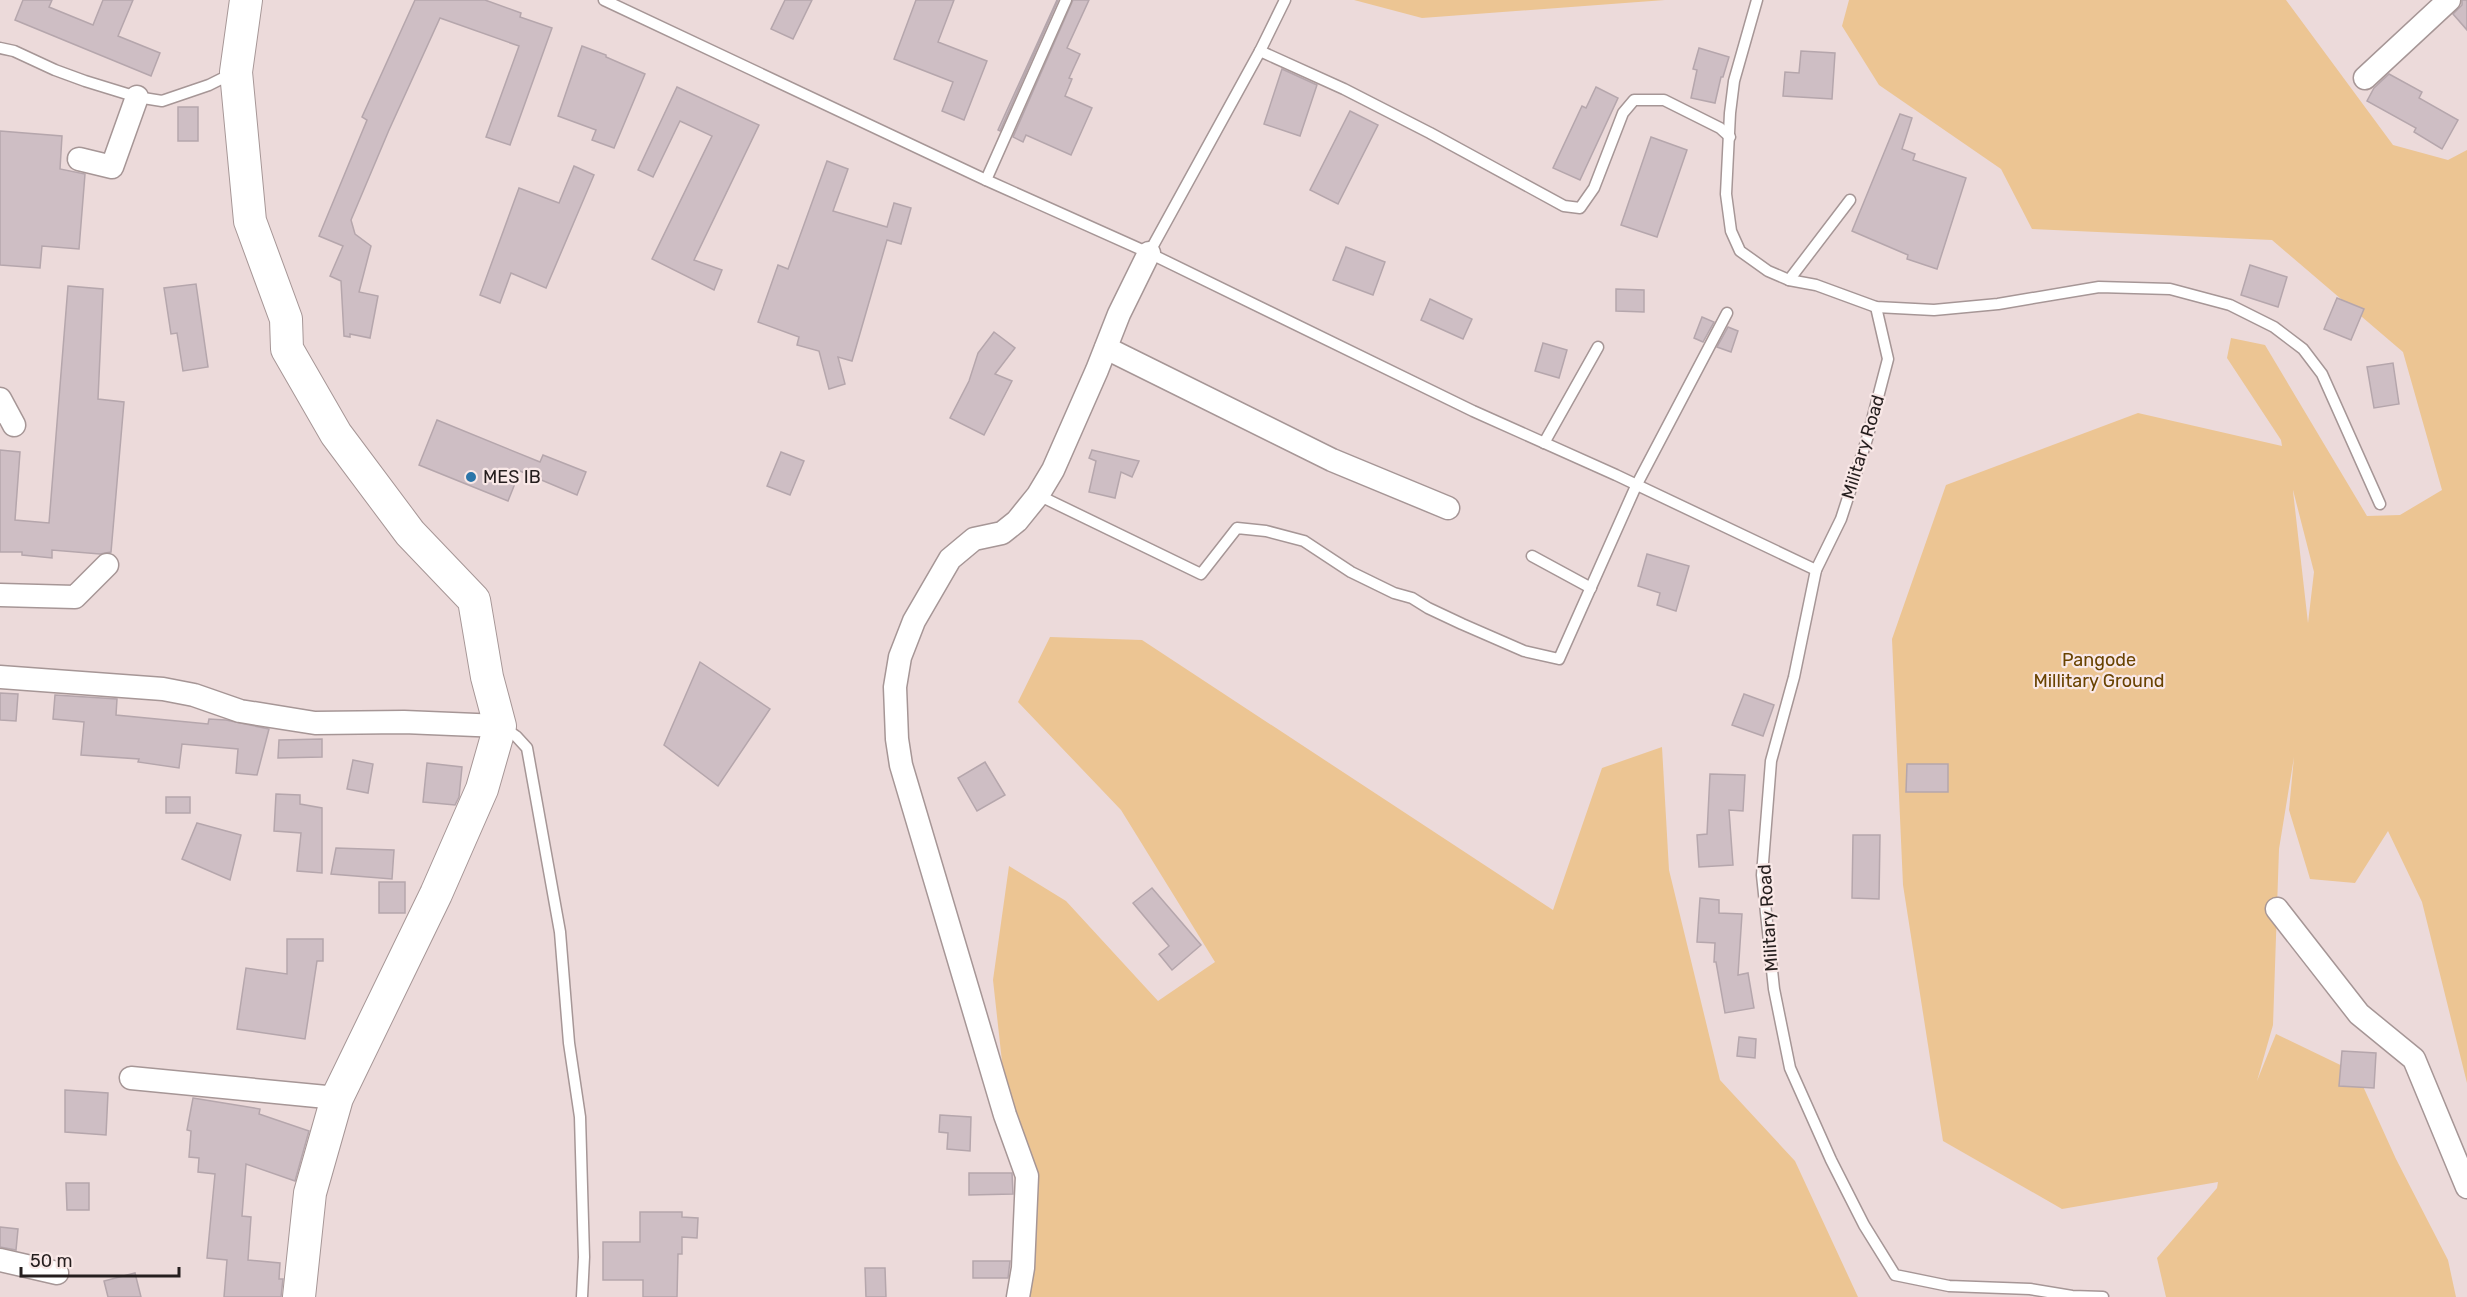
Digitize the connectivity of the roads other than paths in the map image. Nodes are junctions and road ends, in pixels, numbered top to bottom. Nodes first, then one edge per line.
1 (246, 0) edge
2 (604, 0) edge
3 (1066, 0) edge
4 (1285, 0) edge
5 (1758, 0) edge
6 (2449, 0) edge
7 (0, 48) edge
8 (1260, 51) junction
9 (236, 72) junction
10 (2365, 78) dead end
11 (137, 97) junction
12 (1730, 137) junction
13 (79, 159) dead end
14 (986, 180) junction
15 (1850, 200) dead end
16 (1149, 253) junction
17 (1789, 280) junction
18 (1876, 307) junction
19 (1727, 313) dead end
20 (1598, 346) dead end
21 (1106, 348) junction
22 (0, 399) edge
23 (14, 425) dead end
24 (1544, 443) junction
25 (1636, 486) junction
26 (1038, 495) junction
27 (2380, 504) dead end
28 (1448, 508) dead end
29 (1532, 556) dead end
30 (107, 565) dead end
31 (1816, 570) junction
32 (1591, 588) junction
33 (0, 595) edge
34 (0, 677) edge
35 (500, 726) junction
36 (2277, 909) dead end
37 (131, 1078) dead end
38 (338, 1098) junction
39 (2467, 1187) edge
40 (0, 1260) edge
41 (57, 1273) dead end
42 (299, 1297) edge
43 (582, 1297) edge
44 (1018, 1297) edge
45 (2103, 1297) edge

1 - 9 main road
2 - 14 lane
3 - 14 lane
4 - 8 lane
5 - 12 lane
6 - 10 street
7 - 11 lane
8 - 12 lane
8 - 16 lane
9 - 11 lane
9 - 35 main road
11 - 13 street
12 - 17 lane
14 - 16 lane
15 - 17 lane
16 - 21 street
16 - 24 lane
17 - 18 lane
18 - 27 lane
18 - 31 lane, Military Road
19 - 25 lane
20 - 24 lane
21 - 26 street
21 - 28 street
22 - 23 street
24 - 25 lane
25 - 31 lane
25 - 32 lane
26 - 32 lane
26 - 44 street
29 - 32 lane
30 - 33 street
31 - 45 lane, Military Road
34 - 35 street
35 - 38 main road
35 - 43 lane
36 - 39 street
37 - 38 street
38 - 42 main road
40 - 41 street

